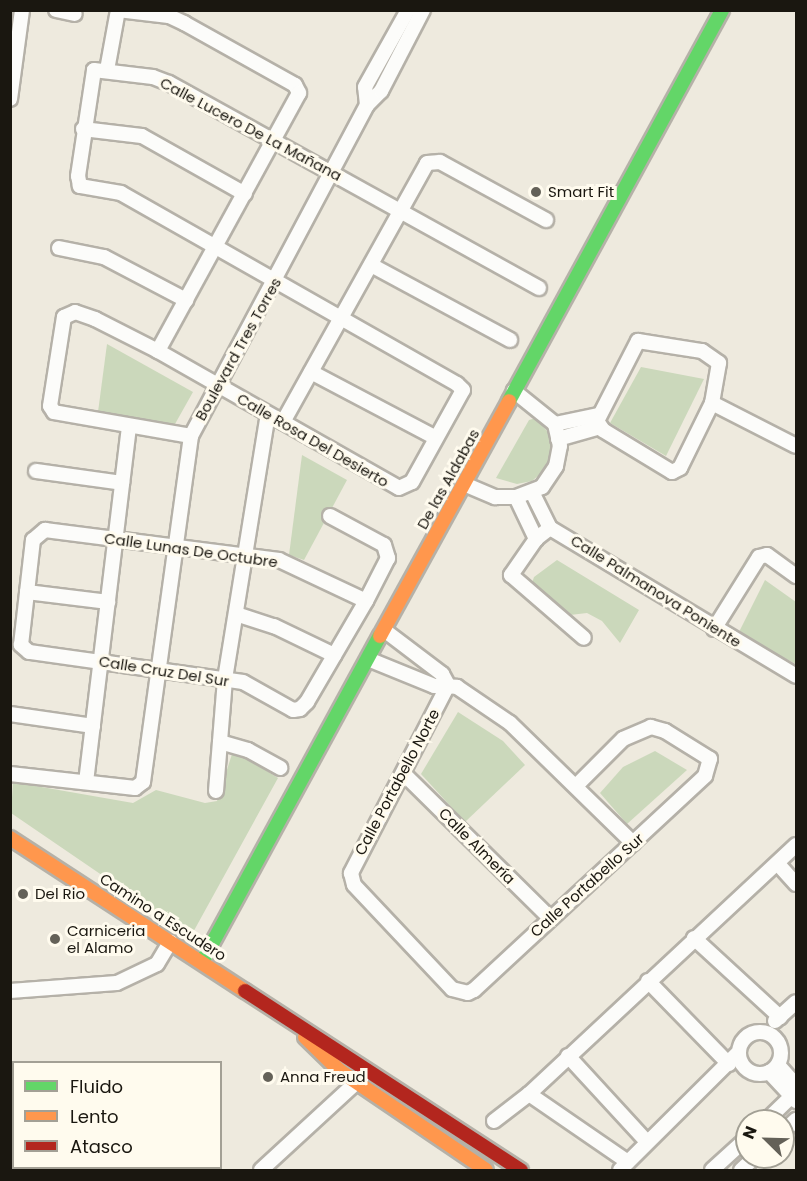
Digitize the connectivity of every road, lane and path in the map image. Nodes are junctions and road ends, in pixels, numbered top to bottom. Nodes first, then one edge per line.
1 (22, 10) edge
2 (56, 10) edge
3 (118, 10) edge
4 (408, 10) edge
5 (423, 10) edge
6 (722, 10) edge
7 (75, 14) dead end
8 (107, 70) junction
9 (10, 99) edge
10 (367, 105) junction
11 (83, 129) junction
12 (274, 141) junction
13 (332, 173) junction
14 (245, 194) junction
15 (400, 211) junction
16 (546, 220) dead end
17 (216, 246) junction
18 (60, 248) dead end
19 (370, 265) junction
20 (275, 280) junction
21 (538, 288) dead end
22 (186, 300) junction
23 (342, 317) junction
24 (510, 340) dead end
25 (158, 351) junction
26 (311, 372) junction
27 (216, 383) junction
28 (514, 391) junction
29 (712, 403) junction
30 (268, 414) junction
31 (600, 417) junction
32 (284, 422) junction
33 (555, 424) junction
34 (129, 427) junction
35 (191, 436) junction
36 (436, 438) junction
37 (558, 439) junction
38 (796, 446) edge
39 (36, 471) dead end
40 (122, 483) junction
41 (464, 484) junction
42 (532, 492) junction
43 (516, 497) junction
44 (330, 516) dead end
45 (550, 528) junction
46 (536, 539) junction
47 (115, 540) junction
48 (176, 550) junction
49 (242, 555) junction
50 (796, 576) edge
51 (27, 592) junction
52 (366, 601) junction
53 (108, 602) junction
54 (236, 614) junction
55 (714, 628) junction
56 (384, 630) junction
57 (584, 638) dead end
58 (334, 655) junction
59 (368, 659) junction
60 (100, 661) junction
61 (160, 668) junction
62 (796, 676) edge
63 (225, 679) junction
64 (448, 685) junction
65 (10, 714) edge
66 (93, 726) junction
67 (220, 742) junction
68 (280, 768) dead end
69 (10, 774) edge
70 (405, 775) junction
71 (86, 782) junction
72 (576, 786) junction
73 (216, 791) dead end
74 (10, 838) edge
75 (633, 843) junction
76 (796, 845) edge
77 (778, 864) junction
78 (796, 884) edge
79 (550, 918) junction
80 (694, 938) junction
81 (170, 942) junction
82 (202, 962) junction
83 (648, 981) junction
84 (452, 989) joint
85 (10, 991) edge
86 (796, 1002) edge
87 (780, 1017) junction
88 (296, 1026) junction
89 (766, 1032) junction
90 (568, 1056) junction
91 (733, 1059) junction
92 (369, 1068) junction
93 (774, 1068) junction
94 (357, 1083) junction
95 (529, 1094) junction
96 (795, 1094) edge
97 (779, 1109) edge
98 (494, 1121) dead end
99 (648, 1142) junction
100 (735, 1149) edge
101 (729, 1155) junction
102 (735, 1158) edge
103 (624, 1166) edge
104 (261, 1170) edge
105 (486, 1170) edge
106 (521, 1170) edge
107 (712, 1170) edge

1 - 9 street
2 - 7 street
3 - 8 street
3 - 12 street
4 - 10 street
5 - 10 street, Boulevard Tres Torres
6 - 28 street, De las Aldabas
8 - 11 street
8 - 12 street, Calle Lucero De La Mañana
10 - 13 street, Boulevard Tres Torres
11 - 14 street
11 - 17 street
12 - 13 street, Calle Lucero De La Mañana
12 - 14 street
13 - 15 street, Calle Lucero De La Mañana
13 - 20 street, Boulevard Tres Torres
14 - 17 street
15 - 16 street
15 - 19 street
15 - 21 street, Calle Lucero De La Mañana
17 - 20 street
17 - 22 street
18 - 22 street
19 - 23 street
19 - 24 street
20 - 23 street, Calle Rosa Del Desierto
20 - 27 street, Boulevard Tres Torres
22 - 25 street
23 - 26 street
23 - 36 street, Calle Rosa Del Desierto
25 - 27 street, Calle Rosa Del Desierto
25 - 34 street, Calle Rosa Del Desierto
26 - 32 street
26 - 36 street
27 - 30 street, Calle Rosa Del Desierto
27 - 35 street, Boulevard Tres Torres
28 - 33 street
28 - 41 street, De las Aldabas
29 - 31 street
29 - 31 street
29 - 38 street
30 - 32 street, Calle Rosa Del Desierto
30 - 49 street
31 - 33 street
31 - 37 street
32 - 36 street, Calle Rosa Del Desierto
33 - 37 street
34 - 35 street
34 - 40 street
35 - 48 street, Boulevard Tres Torres
37 - 42 street
39 - 40 street
40 - 47 street
41 - 43 street
41 - 56 street, De las Aldabas
42 - 43 street
42 - 45 street
43 - 46 street
44 - 52 street
45 - 46 street
45 - 55 street, Calle Palmanova Poniente
46 - 57 street
47 - 48 street, Calle Lunas De Octubre
47 - 51 street, Calle Lunas De Octubre
47 - 53 street
48 - 49 street, Calle Lunas De Octubre
48 - 61 street, Boulevard Tres Torres
49 - 52 street, Calle Lunas De Octubre
49 - 54 street
50 - 55 street
51 - 53 street
51 - 60 street, Calle Cruz Del Sur
52 - 58 street
53 - 60 street
54 - 58 street
54 - 63 street
55 - 62 street, Calle Palmanova Poniente
56 - 59 street, De las Aldabas
56 - 64 street
58 - 63 street, Calle Cruz Del Sur
59 - 64 street
59 - 82 street, De las Aldabas
60 - 61 street, Calle Cruz Del Sur
60 - 66 street
61 - 63 street, Calle Cruz Del Sur
61 - 71 street, Boulevard Tres Torres
63 - 67 street
64 - 70 street, Calle Portabello Norte
64 - 72 street
65 - 66 street
66 - 71 street
67 - 68 street
67 - 73 street
69 - 71 street
70 - 79 street, Calle Almería
70 - 84 street, Calle Portabello Norte
72 - 75 street
72 - 75 street, Calle Portabello Sur
74 - 81 street, Camino a Escudero
75 - 79 street, Calle Portabello Sur
76 - 77 street
77 - 78 street
77 - 80 street
79 - 84 street, Calle Portabello Sur
80 - 83 street
80 - 87 street
81 - 82 street, Camino a Escudero
81 - 85 street
82 - 88 street, Camino a Escudero
83 - 90 street
83 - 91 street
86 - 87 street
87 - 89 street
88 - 92 street, Camino a Escudero
88 - 94 street, Camino a Escudero
89 - 91 street
89 - 93 street
90 - 95 street
90 - 99 street
91 - 93 street
91 - 99 street
92 - 94 street
92 - 106 street, Camino a Escudero
93 - 96 street
94 - 104 street
94 - 105 street, Camino a Escudero
95 - 98 street
95 - 103 street
96 - 97 street
99 - 103 street
100 - 101 street
101 - 102 street
101 - 107 street

